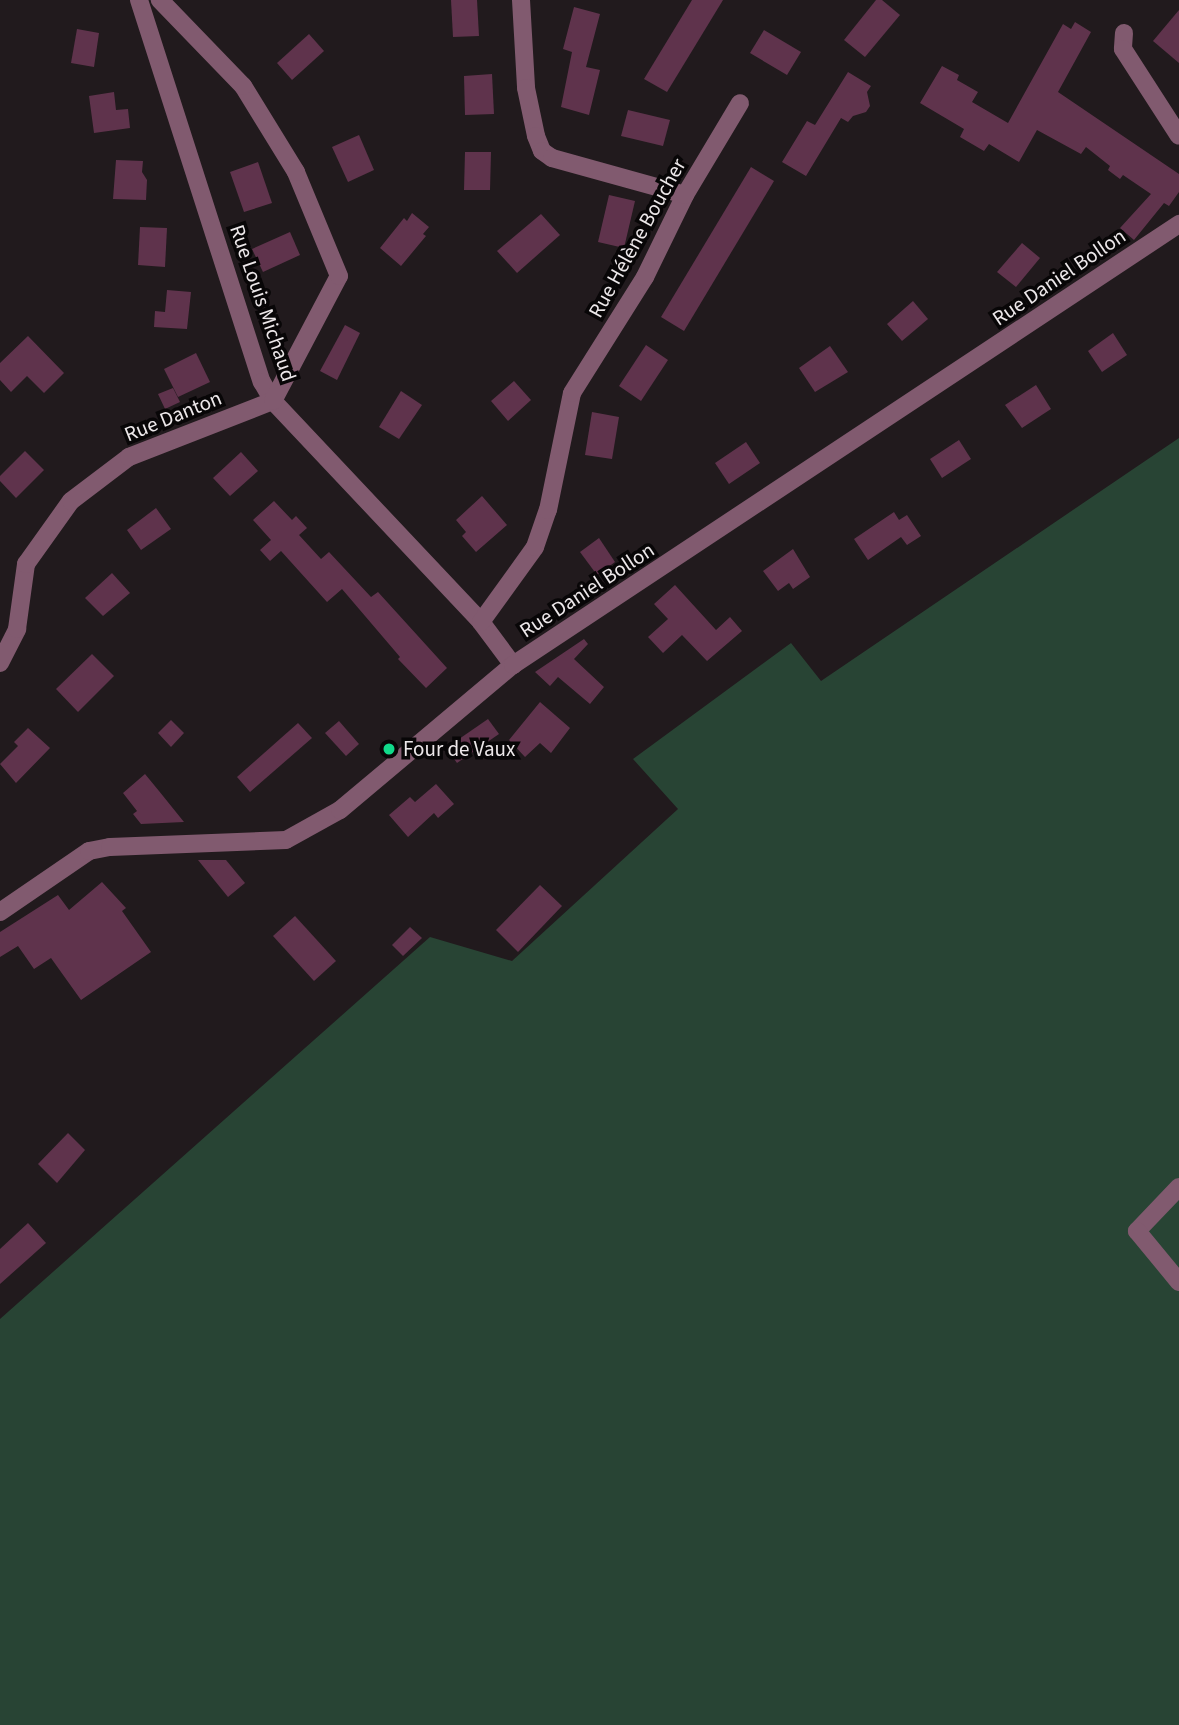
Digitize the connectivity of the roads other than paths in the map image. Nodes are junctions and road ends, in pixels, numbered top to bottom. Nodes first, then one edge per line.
1 (139, 0) edge
2 (160, 0) edge
3 (521, 0) edge
4 (1124, 33) dead end
5 (740, 103) dead end
6 (1179, 136) edge
7 (685, 195) junction
8 (1179, 224) edge
9 (274, 401) junction
10 (481, 622) junction
11 (0, 663) edge
12 (513, 665) junction
13 (0, 912) edge
14 (1179, 1187) edge
15 (1179, 1282) edge

1 - 9 street, Rue Louis Michaud
2 - 9 street
3 - 7 street
4 - 6 street
5 - 7 street, Rue Hélène Boucher
7 - 10 street, Rue Hélène Boucher
8 - 12 street, Rue Daniel Bollon
9 - 10 street, Rue Louis Michaud
9 - 11 street, Rue Danton
10 - 12 street, Rue Louis Michaud
12 - 13 street, Rue Daniel Bollon
14 - 15 street

